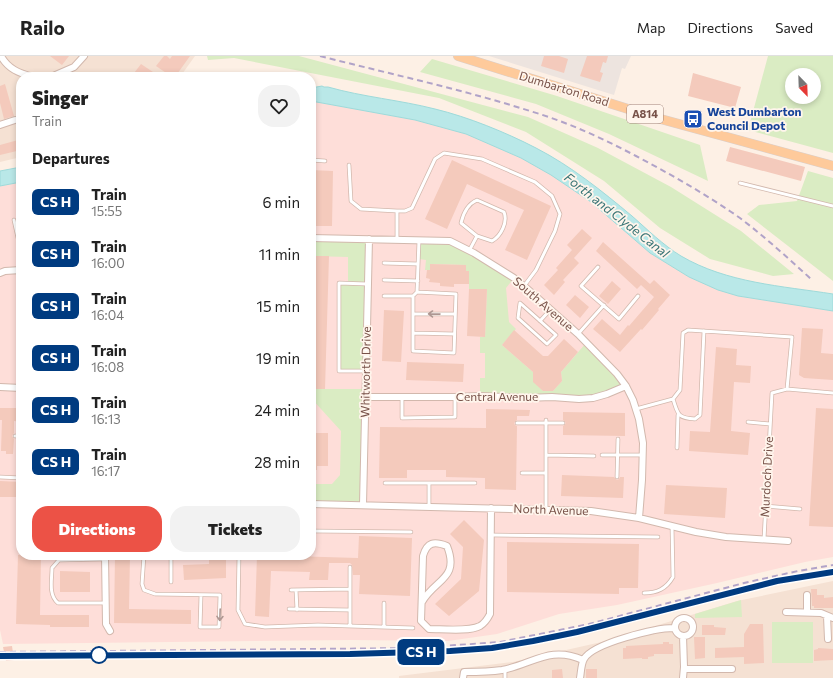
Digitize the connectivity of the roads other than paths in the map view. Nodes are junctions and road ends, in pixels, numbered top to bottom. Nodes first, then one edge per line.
1 (1, 56) edge
2 (84, 56) edge
3 (458, 56) edge
4 (2, 67) edge
5 (17, 72) edge
6 (63, 72) edge
7 (15, 120) dead end
8 (0, 125) edge
9 (316, 160) edge
10 (325, 161) dead end
11 (348, 165) dead end
12 (833, 166) edge
13 (740, 183) dead end
14 (833, 206) edge
15 (397, 211) junction
16 (14, 220) dead end
17 (16, 229) edge
18 (477, 236) junction
19 (316, 238) edge
20 (369, 239) junction
21 (397, 240) junction
22 (419, 240) junction
23 (469, 251) junction
24 (384, 263) dead end
25 (418, 264) junction
26 (598, 267) dead end
27 (16, 270) edge
28 (0, 273) edge
29 (384, 280) dead end
30 (418, 281) junction
31 (368, 284) junction
32 (524, 286) junction
33 (417, 292) junction
34 (384, 296) dead end
35 (413, 296) junction
36 (638, 296) dead end
37 (604, 306) junction
38 (550, 310) junction
39 (413, 314) junction
40 (455, 314) junction
41 (540, 321) junction
42 (704, 331) junction
43 (413, 333) junction
44 (454, 334) junction
45 (578, 334) junction
46 (366, 372) junction
47 (626, 386) junction
48 (0, 387) edge
49 (16, 388) edge
50 (787, 389) junction
51 (833, 392) edge
52 (365, 397) junction
53 (402, 397) junction
54 (455, 398) junction
55 (673, 399) junction
56 (636, 410) junction
57 (678, 415) junction
58 (546, 422) junction
59 (748, 422) dead end
60 (517, 423) dead end
61 (563, 423) dead end
62 (770, 424) junction
63 (618, 439) dead end
64 (676, 448) dead end
65 (643, 454) junction
66 (546, 455) junction
67 (602, 455) dead end
68 (618, 455) junction
69 (594, 456) dead end
70 (522, 473) dead end
71 (546, 473) junction
72 (0, 477) edge
73 (617, 477) dead end
74 (16, 478) edge
75 (385, 482) dead end
76 (429, 483) junction
77 (475, 483) dead end
78 (316, 504) edge
79 (363, 505) junction
80 (765, 506) junction
81 (429, 507) junction
82 (491, 508) junction
83 (546, 509) junction
84 (800, 509) dead end
85 (639, 518) junction
86 (672, 526) junction
87 (316, 531) edge
88 (411, 532) dead end
89 (491, 535) junction
90 (658, 537) dead end
91 (764, 539) junction
92 (788, 541) dead end
93 (59, 560) edge
94 (105, 560) edge
95 (144, 560) edge
96 (171, 560) edge
97 (239, 560) edge
98 (350, 567) dead end
99 (171, 582) dead end
100 (350, 589) junction
101 (291, 590) dead end
102 (296, 590) junction
103 (644, 593) dead end
104 (201, 595) junction
105 (807, 595) dead end
106 (422, 602) junction
107 (106, 603) junction
108 (384, 603) dead end
109 (290, 609) dead end
110 (297, 610) junction
111 (350, 610) junction
112 (786, 612) dead end
113 (807, 612) junction
114 (830, 617) edge
115 (350, 626) junction
116 (384, 627) junction
117 (413, 628) dead end
118 (674, 628) junction
119 (110, 631) dead end
120 (683, 636) junction
121 (828, 639) dead end
122 (583, 660) junction
123 (505, 669) junction
124 (732, 669) dead end
125 (684, 670) junction
126 (463, 678) edge
127 (505, 678) edge
128 (580, 678) edge
129 (683, 678) edge

1 - 4 street
2 - 6 street
3 - 12 main road, Dumbarton Road / A814
4 - 5 street
7 - 8 street
9 - 10 lane
11 - 15 lane
13 - 14 lane
15 - 21 lane
15 - 32 lane
16 - 17 lane
18 - 18 lane
18 - 23 lane
19 - 20 street, South Avenue
20 - 21 street, South Avenue
20 - 31 street, Whitworth Drive
21 - 22 street, South Avenue
22 - 23 street, South Avenue
22 - 25 lane
23 - 32 street, South Avenue
24 - 25 lane
25 - 30 lane
26 - 37 lane
27 - 28 street
29 - 30 lane
30 - 33 lane
31 - 46 street, Whitworth Drive
31 - 46 lane
32 - 38 street, South Avenue
33 - 35 lane
33 - 40 lane
34 - 35 lane
35 - 39 lane
36 - 37 lane
37 - 45 lane
38 - 41 lane
38 - 45 street, South Avenue
40 -> 39 lane
39 - 43 lane
40 - 44 lane
41 - 41 lane
42 - 50 lane
42 - 55 lane
42 - 57 lane
43 - 44 lane
43 - 44 lane
45 - 47 street, South Avenue
46 - 52 street, Whitworth Drive
47 - 54 street, Central Avenue
47 - 56 street, South Avenue
48 - 49 street
50 - 51 lane
50 - 62 lane, Murdoch Drive
52 - 53 street, Central Avenue
52 - 79 street, Whitworth Drive
53 - 54 street, Central Avenue
53 - 54 lane
55 - 56 lane
55 - 57 lane
56 - 65 street, South Avenue
57 - 64 lane
58 - 60 lane
58 - 61 lane
58 - 66 lane
59 - 62 lane
62 - 80 lane, Murdoch Drive
63 - 68 lane
65 - 68 lane
65 - 85 street, South Avenue
66 - 69 lane
66 - 71 lane
67 - 68 lane
68 - 73 lane
70 - 71 lane
71 - 83 lane
72 - 74 lane
75 - 76 lane
76 - 77 lane
76 - 81 lane
78 - 79 street, North Avenue
79 - 81 street, North Avenue
80 - 84 lane
80 - 91 lane, Murdoch Drive
81 - 82 street, North Avenue
82 - 83 street, North Avenue
82 - 89 street
83 - 85 street, North Avenue
85 - 86 street, North Avenue
86 - 91 street, North Avenue
86 - 103 lane
87 - 88 lane
89 - 90 lane
89 - 106 street
91 - 92 street, North Avenue
93 - 107 lane
94 - 107 street
95 - 104 lane
96 - 99 lane
97 - 115 lane
98 - 100 lane
100 - 102 lane
100 - 111 lane
101 - 102 lane
102 - 110 lane
104 -> 104 lane
105 - 113 street
106 - 106 street
107 - 119 street
108 - 116 lane
109 - 110 lane
110 - 111 lane
111 - 115 lane
112 - 113 street
113 - 114 street
114 - 121 street
115 - 116 lane
116 - 117 lane
118 - 120 street
118 - 120 street
118 - 122 street
120 - 125 street
122 - 123 street
122 - 128 street
123 - 126 street
123 - 127 lane
124 - 125 street
125 - 129 street

